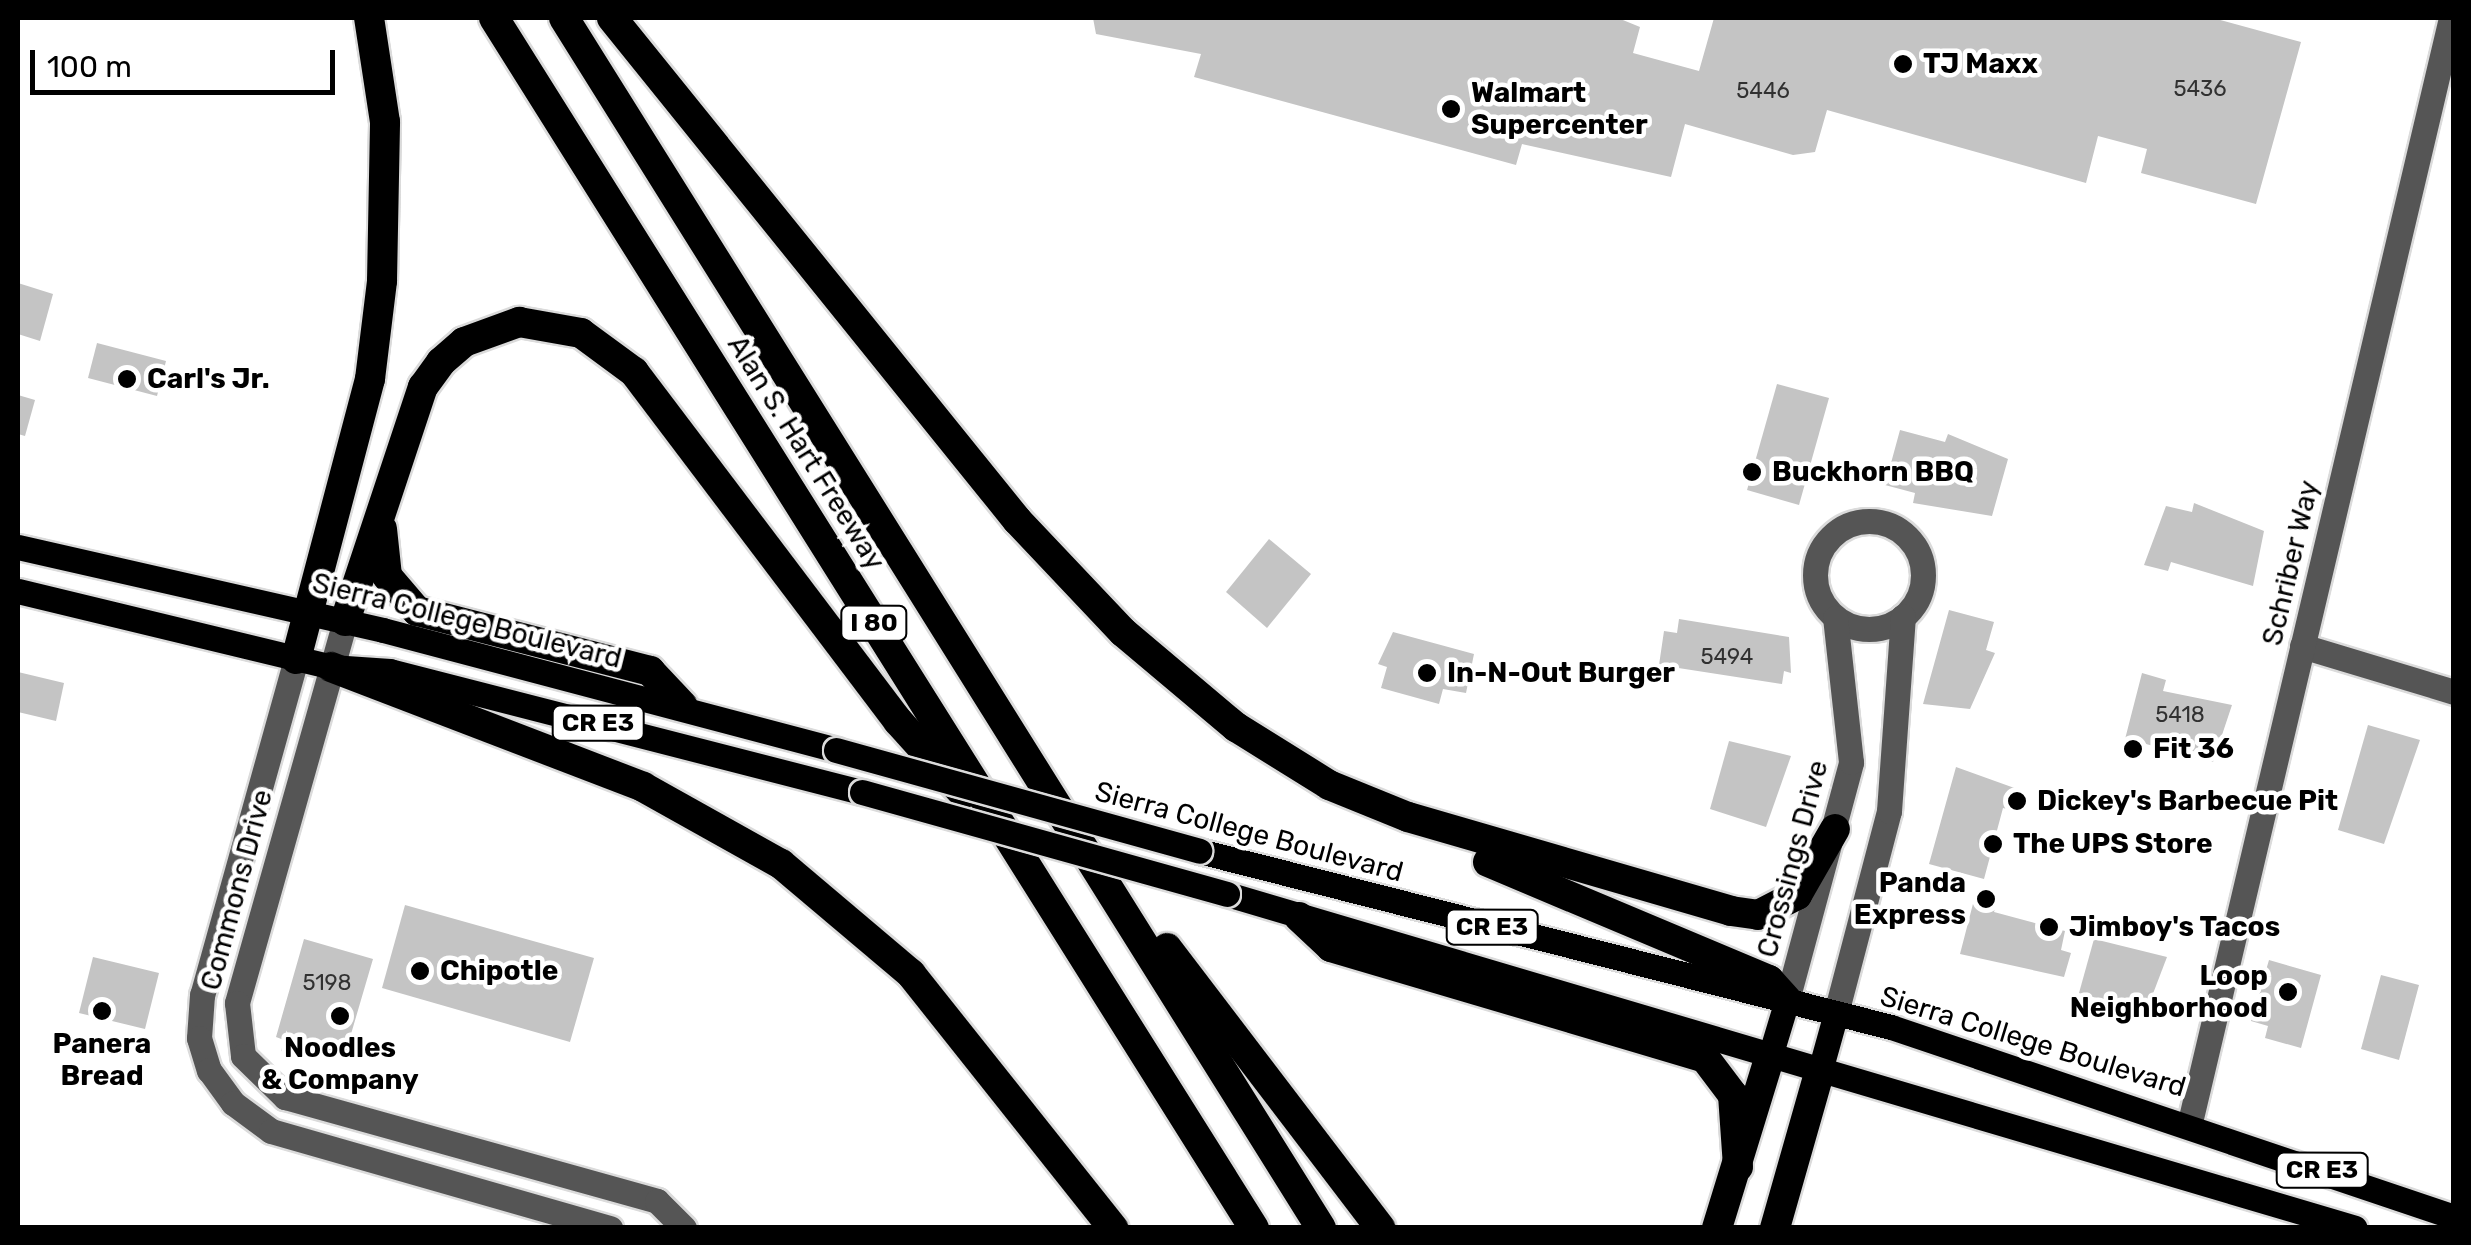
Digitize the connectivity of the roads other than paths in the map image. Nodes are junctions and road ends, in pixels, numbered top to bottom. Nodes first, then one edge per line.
1 (369, 18) edge
2 (494, 18) edge
3 (564, 18) edge
4 (612, 18) edge
5 (2451, 18) edge
6 (382, 524) junction
7 (18, 547) edge
8 (18, 591) edge
9 (309, 613) junction
10 (1835, 618) junction
11 (1902, 618) junction
12 (345, 621) junction
13 (2302, 646) junction
14 (296, 660) junction
15 (331, 667) junction
16 (2454, 692) edge
17 (682, 705) junction
18 (1330, 784) junction
19 (1063, 813) junction
20 (1835, 829) junction
21 (1023, 860) junction
22 (1299, 917) junction
23 (1786, 1000) junction
24 (1836, 1012) junction
25 (1771, 1053) junction
26 (1821, 1066) junction
27 (2190, 1122) junction
28 (1738, 1167) junction
29 (2454, 1217) edge
30 (610, 1228) edge
31 (684, 1228) edge
32 (1113, 1228) edge
33 (1254, 1228) edge
34 (1322, 1228) edge
35 (1380, 1228) edge
36 (1718, 1228) edge
37 (1775, 1228) edge
38 (2355, 1228) edge

1 - 9 highway
2 - 21 highway, Alan S. Hart Freeway / I 80
3 - 19 highway, Alan S. Hart Freeway / I 80
4 - 18 highway
5 - 13 street, Schriber Way
6 - 12 highway
6 - 17 highway
6 - 21 highway
7 - 9 main road, Sierra College Boulevard
8 - 14 main road
9 - 12 main road, Sierra College Boulevard
9 - 14 highway
10 - 11 street
10 - 11 street
10 - 20 street, Crossings Drive
11 - 24 street
12 - 15 street, Commons Drive
12 - 17 main road, Sierra College Boulevard
13 - 16 street
13 - 27 street, Schriber Way
14 - 15 main road, CR E3
14 - 30 street, Commons Drive
15 - 22 main road, CR E3, bridge
15 - 31 street, Commons Drive
15 - 32 highway
17 - 23 main road, Sierra College Boulevard / CR E3, bridge
18 - 20 highway
18 - 23 highway
19 - 34 highway, Alan S. Hart Freeway / I 80
19 - 35 highway
20 - 23 street, Crossings Drive
21 - 33 highway, Alan S. Hart Freeway / I 80
22 - 25 main road, CR E3
22 - 28 highway
23 - 24 main road, Sierra College Boulevard / CR E3
23 - 25 main road, Crossings Drive
24 - 26 main road
24 - 27 main road, Sierra College Boulevard / CR E3
25 - 26 main road, CR E3
25 - 28 highway
26 - 37 highway
26 - 38 main road, CR E3
27 - 29 main road, Sierra College Boulevard / CR E3
28 - 36 highway

